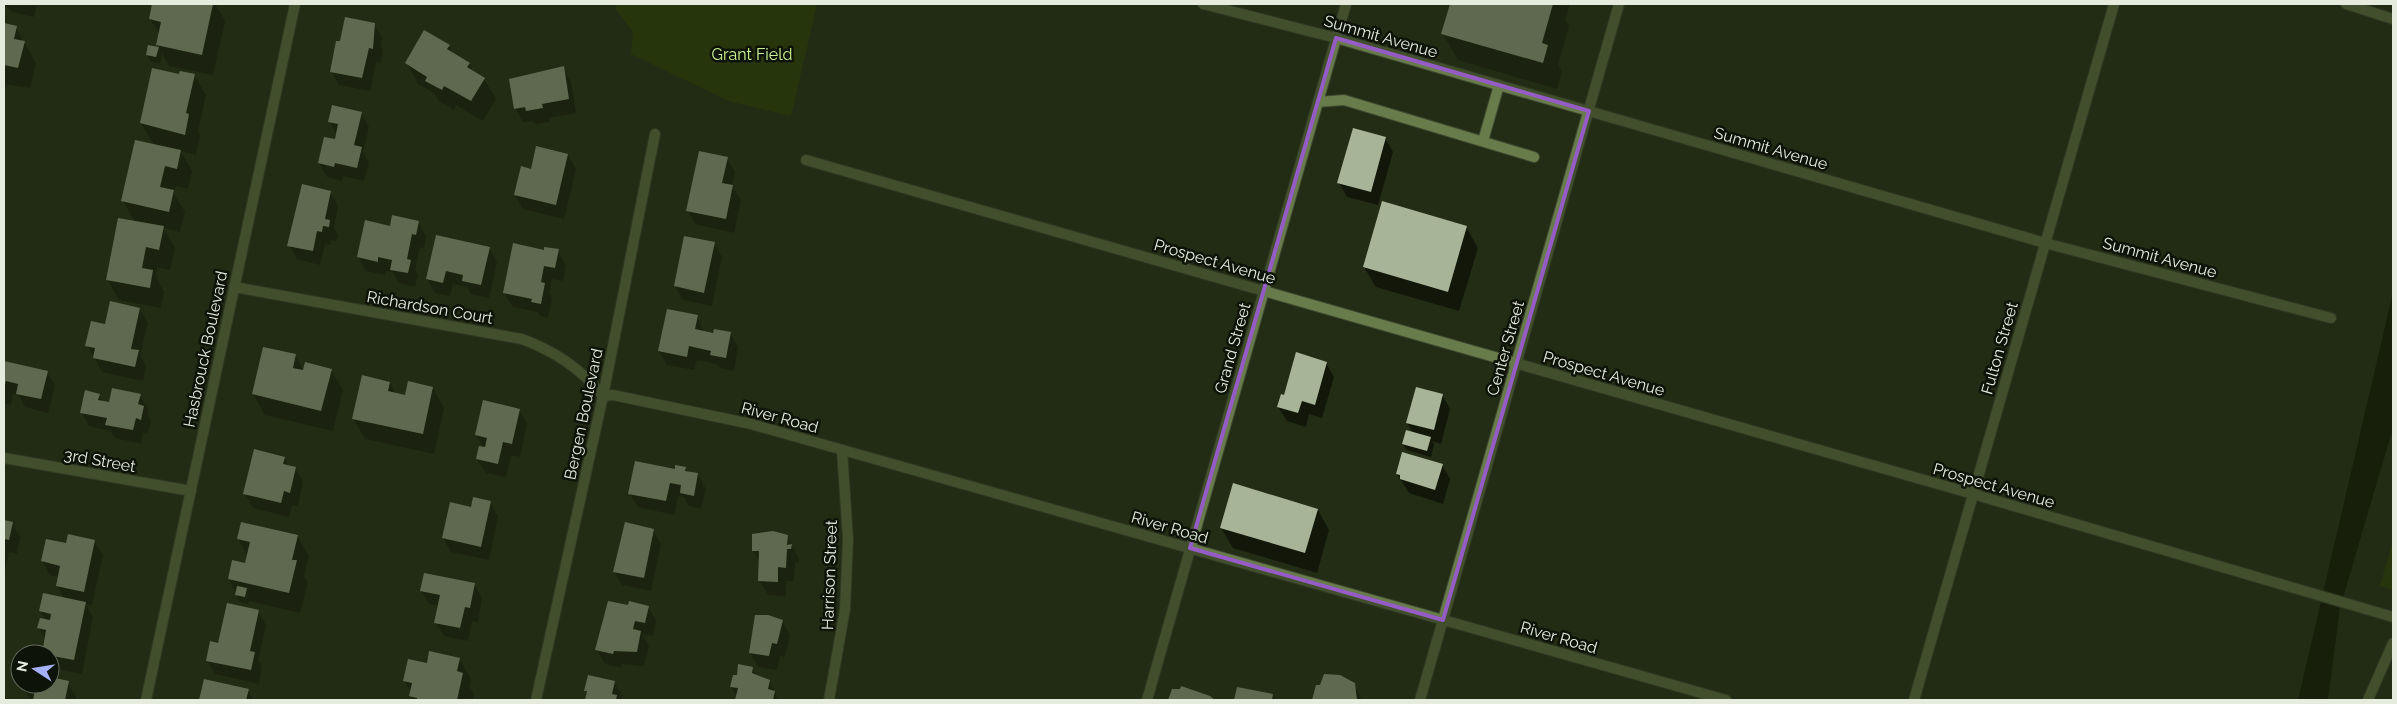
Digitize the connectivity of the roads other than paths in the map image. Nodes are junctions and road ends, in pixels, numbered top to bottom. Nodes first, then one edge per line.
1 (295, 4) edge
2 (1203, 4) edge
3 (1346, 4) edge
4 (1619, 4) edge
5 (2114, 4) edge
6 (2346, 4) edge
7 (2393, 19) edge
8 (1336, 38) junction
9 (1499, 85) junction
10 (1318, 102) junction
11 (1589, 111) junction
12 (655, 134) dead end
13 (1483, 141) junction
14 (1534, 157) dead end
15 (806, 160) dead end
16 (2045, 243) junction
17 (234, 287) junction
18 (1264, 291) junction
19 (2331, 318) dead end
20 (1516, 363) junction
21 (602, 396) junction
22 (842, 450) junction
23 (4, 458) edge
24 (191, 491) junction
25 (1973, 494) junction
26 (1190, 548) junction
27 (2393, 617) edge
28 (1443, 620) junction
29 (2393, 644) edge
30 (146, 700) edge
31 (536, 700) edge
32 (829, 700) edge
33 (1147, 700) edge
34 (1420, 700) edge
35 (1726, 700) edge
36 (1914, 700) edge
37 (2368, 700) edge

1 - 17 street, Hasbrouck Boulevard
2 - 8 street, Summit Avenue
3 - 8 street, Grand Street
4 - 11 street, Center Street
5 - 16 street, Fulton Street
6 - 7 street
8 - 9 street, Summit Avenue
8 - 10 street, Grand Street
9 - 11 street, Summit Avenue
9 - 13 street
10 - 13 street
10 - 18 street, Grand Street
11 - 16 street, Summit Avenue
11 - 20 street, Center Street
12 - 21 street, Bergen Boulevard
13 - 14 street
15 - 18 street, Prospect Avenue
16 - 19 street, Summit Avenue
16 - 25 street, Fulton Street
17 - 21 street, Richardson Court
17 - 24 street, Hasbrouck Boulevard
18 - 20 street, Prospect Avenue
18 - 26 street, Grand Street
20 - 25 street, Prospect Avenue
20 - 28 street, Center Street
21 - 22 street, River Road
21 - 31 street, Bergen Boulevard
22 - 26 street, River Road
22 - 32 street, Harrison Street
23 - 24 street, 3rd Street
24 - 30 street, Hasbrouck Boulevard
25 - 27 street, Prospect Avenue
25 - 36 street, Fulton Street
26 - 28 street, River Road
26 - 33 street, Grand Street
28 - 34 street, Center Street
28 - 35 street, River Road
29 - 37 street

